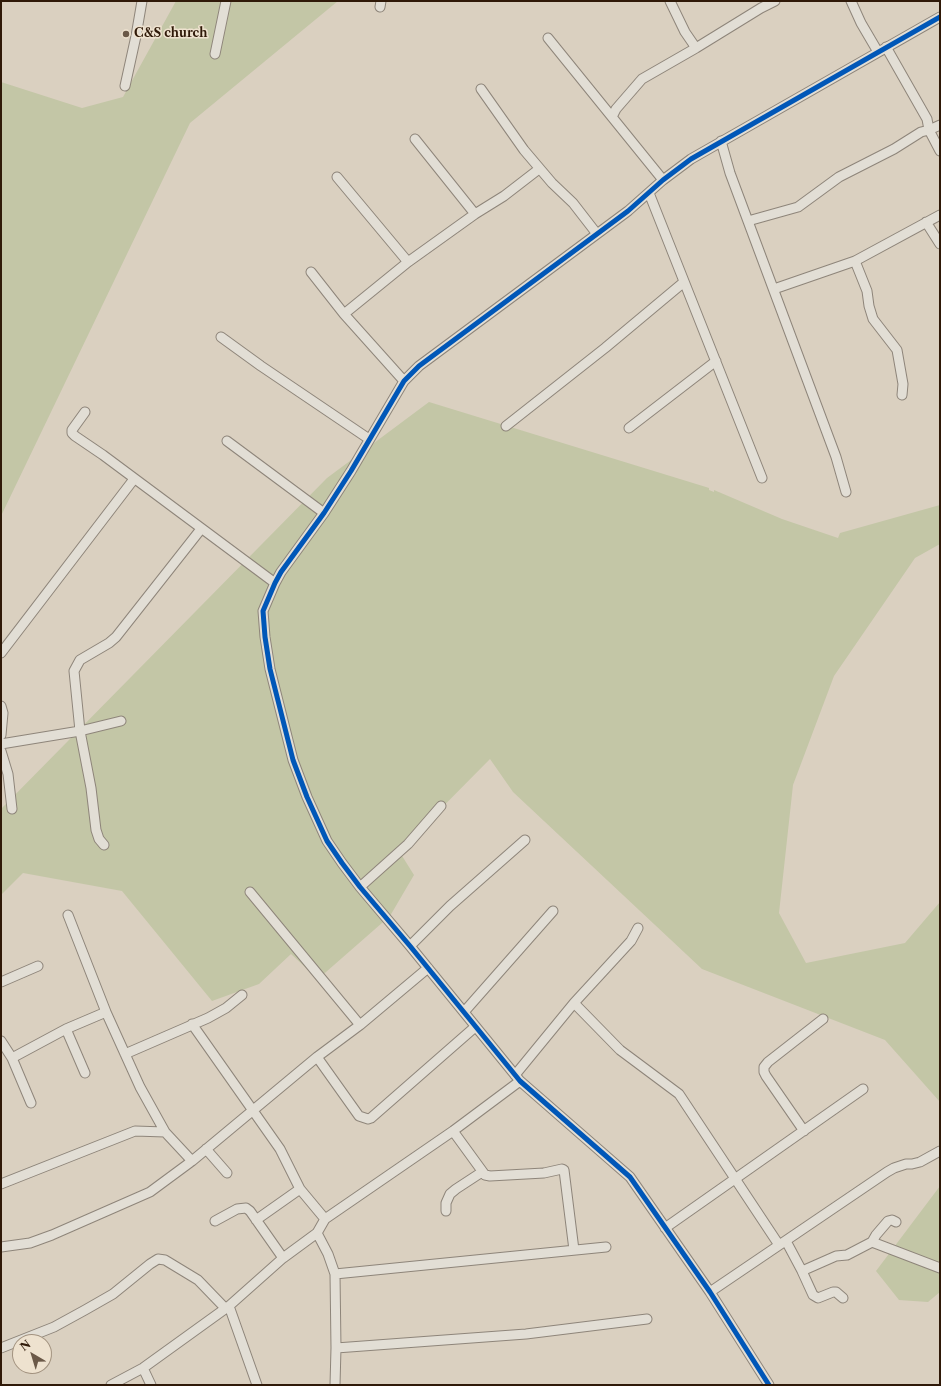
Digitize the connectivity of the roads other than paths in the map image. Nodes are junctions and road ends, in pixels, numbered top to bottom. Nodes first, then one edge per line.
1 (142, 1) edge
2 (226, 1) edge
3 (670, 1) edge
4 (775, 1) edge
5 (851, 1) edge
6 (759, 4) edge
7 (940, 17) edge
8 (548, 38) dead end
9 (696, 48) junction
10 (882, 49) junction
11 (215, 54) dead end
12 (125, 86) dead end
13 (481, 89) dead end
14 (612, 118) junction
15 (940, 125) edge
16 (929, 130) junction
17 (415, 139) dead end
18 (721, 141) junction
19 (940, 151) edge
20 (539, 169) junction
21 (337, 177) dead end
22 (663, 180) junction
23 (649, 193) junction
24 (475, 214) junction
25 (940, 215) edge
26 (748, 221) junction
27 (926, 222) junction
28 (597, 234) junction
29 (940, 244) edge
30 (855, 261) junction
31 (408, 262) junction
32 (310, 272) dead end
33 (684, 282) junction
34 (774, 289) junction
35 (344, 314) junction
36 (221, 337) dead end
37 (716, 361) junction
38 (404, 381) junction
39 (902, 395) dead end
40 (85, 412) dead end
41 (506, 426) dead end
42 (629, 428) dead end
43 (369, 439) junction
44 (227, 440) dead end
45 (762, 478) dead end
46 (134, 479) junction
47 (846, 492) dead end
48 (324, 513) junction
49 (202, 529) junction
50 (275, 583) junction
51 (1, 653) edge
52 (1, 706) edge
53 (121, 720) dead end
54 (80, 731) junction
55 (1, 735) edge
56 (1, 744) edge
57 (1, 751) edge
58 (441, 806) dead end
59 (12, 809) dead end
60 (525, 840) dead end
61 (104, 845) dead end
62 (360, 887) junction
63 (250, 892) dead end
64 (553, 911) dead end
65 (68, 915) dead end
66 (638, 928) dead end
67 (410, 946) junction
68 (38, 966) dead end
69 (428, 968) junction
70 (1, 982) edge
71 (242, 995) dead end
72 (574, 1003) junction
73 (106, 1012) junction
74 (464, 1012) junction
75 (823, 1019) dead end
76 (192, 1024) junction
77 (360, 1024) junction
78 (475, 1027) junction
79 (66, 1029) junction
80 (1, 1041) edge
81 (125, 1054) junction
82 (317, 1057) junction
83 (12, 1058) junction
84 (85, 1073) dead end
85 (517, 1078) junction
86 (863, 1089) dead end
87 (31, 1103) dead end
88 (253, 1109) junction
89 (453, 1131) junction
90 (804, 1131) junction
91 (165, 1132) junction
92 (206, 1149) junction
93 (940, 1151) edge
94 (192, 1161) junction
95 (482, 1172) junction
96 (227, 1174) dead end
97 (736, 1178) junction
98 (1, 1184) edge
99 (300, 1189) junction
100 (446, 1211) dead end
101 (325, 1219) junction
102 (256, 1220) junction
103 (215, 1221) dead end
104 (896, 1222) dead end
105 (665, 1228) junction
106 (317, 1233) junction
107 (872, 1242) junction
108 (782, 1243) junction
109 (1, 1247) edge
110 (606, 1247) dead end
111 (574, 1250) junction
112 (283, 1258) junction
113 (940, 1268) edge
114 (802, 1271) junction
115 (335, 1274) junction
116 (710, 1292) junction
117 (843, 1298) dead end
118 (227, 1307) junction
119 (647, 1319) dead end
120 (1, 1348) edge
121 (336, 1348) junction
122 (143, 1368) junction
123 (111, 1385) edge
124 (151, 1385) edge
125 (257, 1385) edge
126 (335, 1385) edge
127 (769, 1385) edge

1 - 12 street
2 - 11 street
3 - 9 street
4 - 6 street
5 - 10 street
6 - 9 street
7 - 10 street
8 - 14 street
9 - 14 street
10 - 16 street
10 - 18 street
13 - 20 street
14 - 22 street
15 - 16 street
16 - 19 street
16 - 26 street
17 - 24 street
18 - 22 street
18 - 26 street
20 - 24 street
20 - 28 street
21 - 31 street
22 - 23 street
23 - 28 street
23 - 33 street
24 - 31 street
25 - 27 street
26 - 34 street
27 - 29 street
27 - 30 street
28 - 38 street
30 - 34 street
30 - 39 street
31 - 35 street
32 - 35 street
33 - 37 street
33 - 41 street
34 - 47 street
35 - 38 street
36 - 43 street
37 - 42 street
37 - 45 street
38 - 43 street
40 - 46 street
43 - 48 street
44 - 48 street
46 - 49 street
46 - 51 street
48 - 50 street
49 - 50 street
49 - 54 street
50 - 62 street
52 - 55 street
53 - 54 street
54 - 56 street
54 - 61 street
57 - 59 street
58 - 62 street
60 - 67 street
62 - 67 street
63 - 77 street
64 - 74 street
65 - 73 street
66 - 72 street
67 - 69 street
68 - 70 street
69 - 74 street
69 - 77 street
71 - 76 street
72 - 85 street
72 - 97 street
73 - 79 street
73 - 81 street
74 - 78 street
75 - 90 street
76 - 81 street
76 - 88 street
77 - 82 street
78 - 82 street
78 - 85 street
79 - 83 street
79 - 84 street
80 - 83 street
81 - 91 street
82 - 88 street
83 - 87 street
85 - 89 street
85 - 105 street
86 - 90 street
88 - 92 street
88 - 99 street
89 - 95 street
89 - 101 street
90 - 97 street
91 - 94 street
91 - 98 street
92 - 94 street
92 - 96 street
93 - 108 street
94 - 109 street
95 - 100 street
95 - 111 street
97 - 105 street
97 - 108 street
99 - 101 street
99 - 102 street
101 - 106 street
102 - 103 street
102 - 112 street
104 - 107 street
105 - 116 street
106 - 112 street
106 - 115 street
107 - 113 street
107 - 114 street
108 - 114 street
108 - 116 street
110 - 111 street
111 - 115 street
112 - 118 street
114 - 117 street
115 - 121 street
116 - 127 street
118 - 120 street
118 - 122 street
118 - 125 street
119 - 121 street
121 - 126 street
122 - 123 street
122 - 124 street

